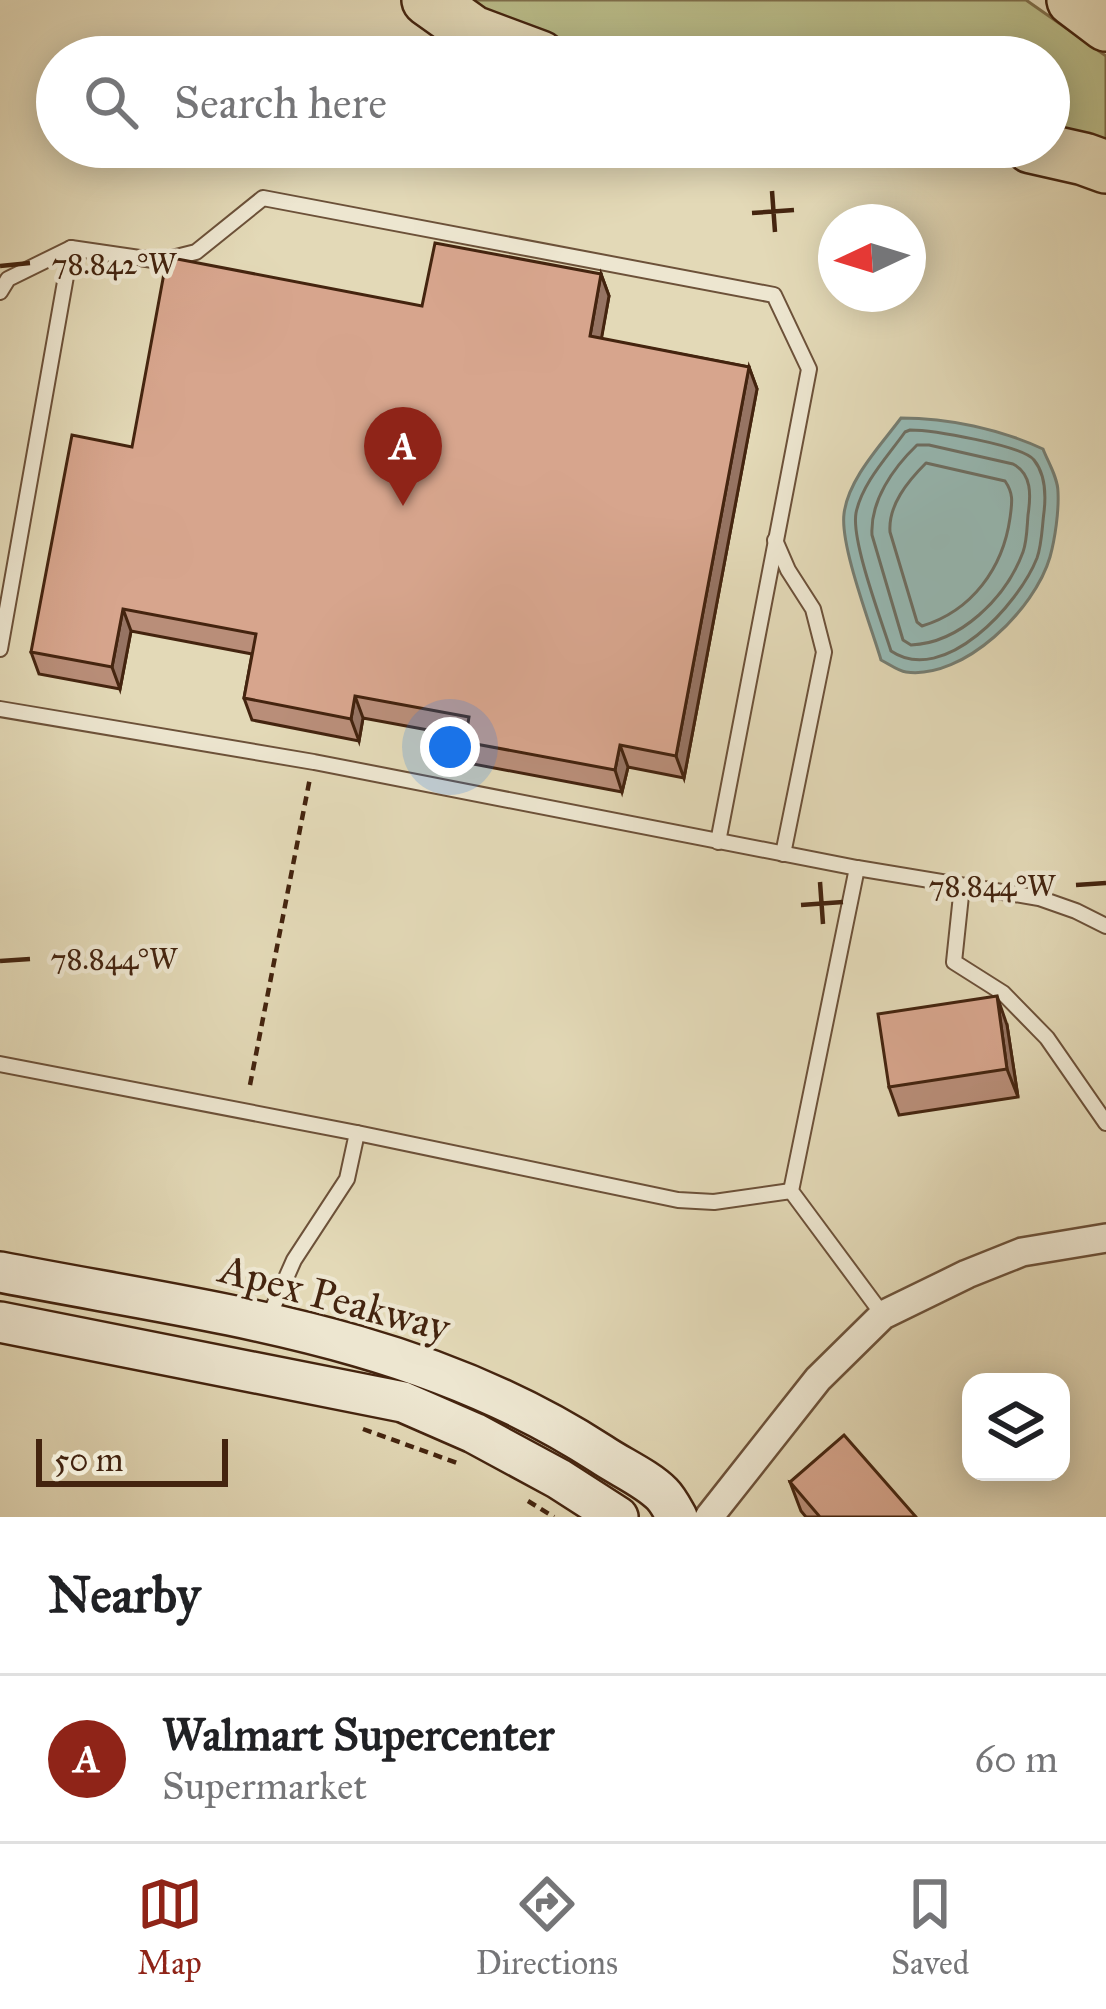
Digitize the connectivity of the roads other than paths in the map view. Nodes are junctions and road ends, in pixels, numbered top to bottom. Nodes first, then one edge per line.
1 (428, 0) edge
2 (1073, 0) edge
3 (1106, 25) edge
4 (484, 36) edge
5 (1070, 156) edge
6 (1106, 167) edge
7 (70, 248) junction
8 (0, 292) edge
9 (775, 540) junction
10 (0, 649) edge
11 (0, 709) edge
12 (718, 842) junction
13 (783, 854) junction
14 (857, 868) junction
15 (962, 886) junction
16 (1106, 926) edge
17 (0, 1064) edge
18 (1106, 1123) edge
19 (357, 1133) junction
20 (791, 1191) junction
21 (1106, 1238) edge
22 (0, 1272) edge
23 (883, 1315) junction
24 (0, 1322) edge
25 (267, 1322) junction
26 (175, 1356) junction
27 (618, 1517) edge
28 (677, 1517) edge
29 (710, 1517) edge

1 - 4 highway
2 - 3 highway
5 - 6 highway
7 - 8 lane
7 - 9 lane
7 - 10 lane
9 - 12 lane
9 - 13 lane
11 - 12 lane
12 - 13 lane
13 - 14 lane
14 - 15 lane
14 - 20 lane
15 - 16 lane
15 - 18 lane
17 - 19 lane
19 - 20 lane
19 - 25 lane
20 - 23 lane
21 - 23 street
22 - 25 main road, Apex Peakway
23 - 29 street
24 - 26 main road, Apex Peakway
25 - 26 main road
25 - 28 main road, Apex Peakway
26 - 27 main road, Apex Peakway

